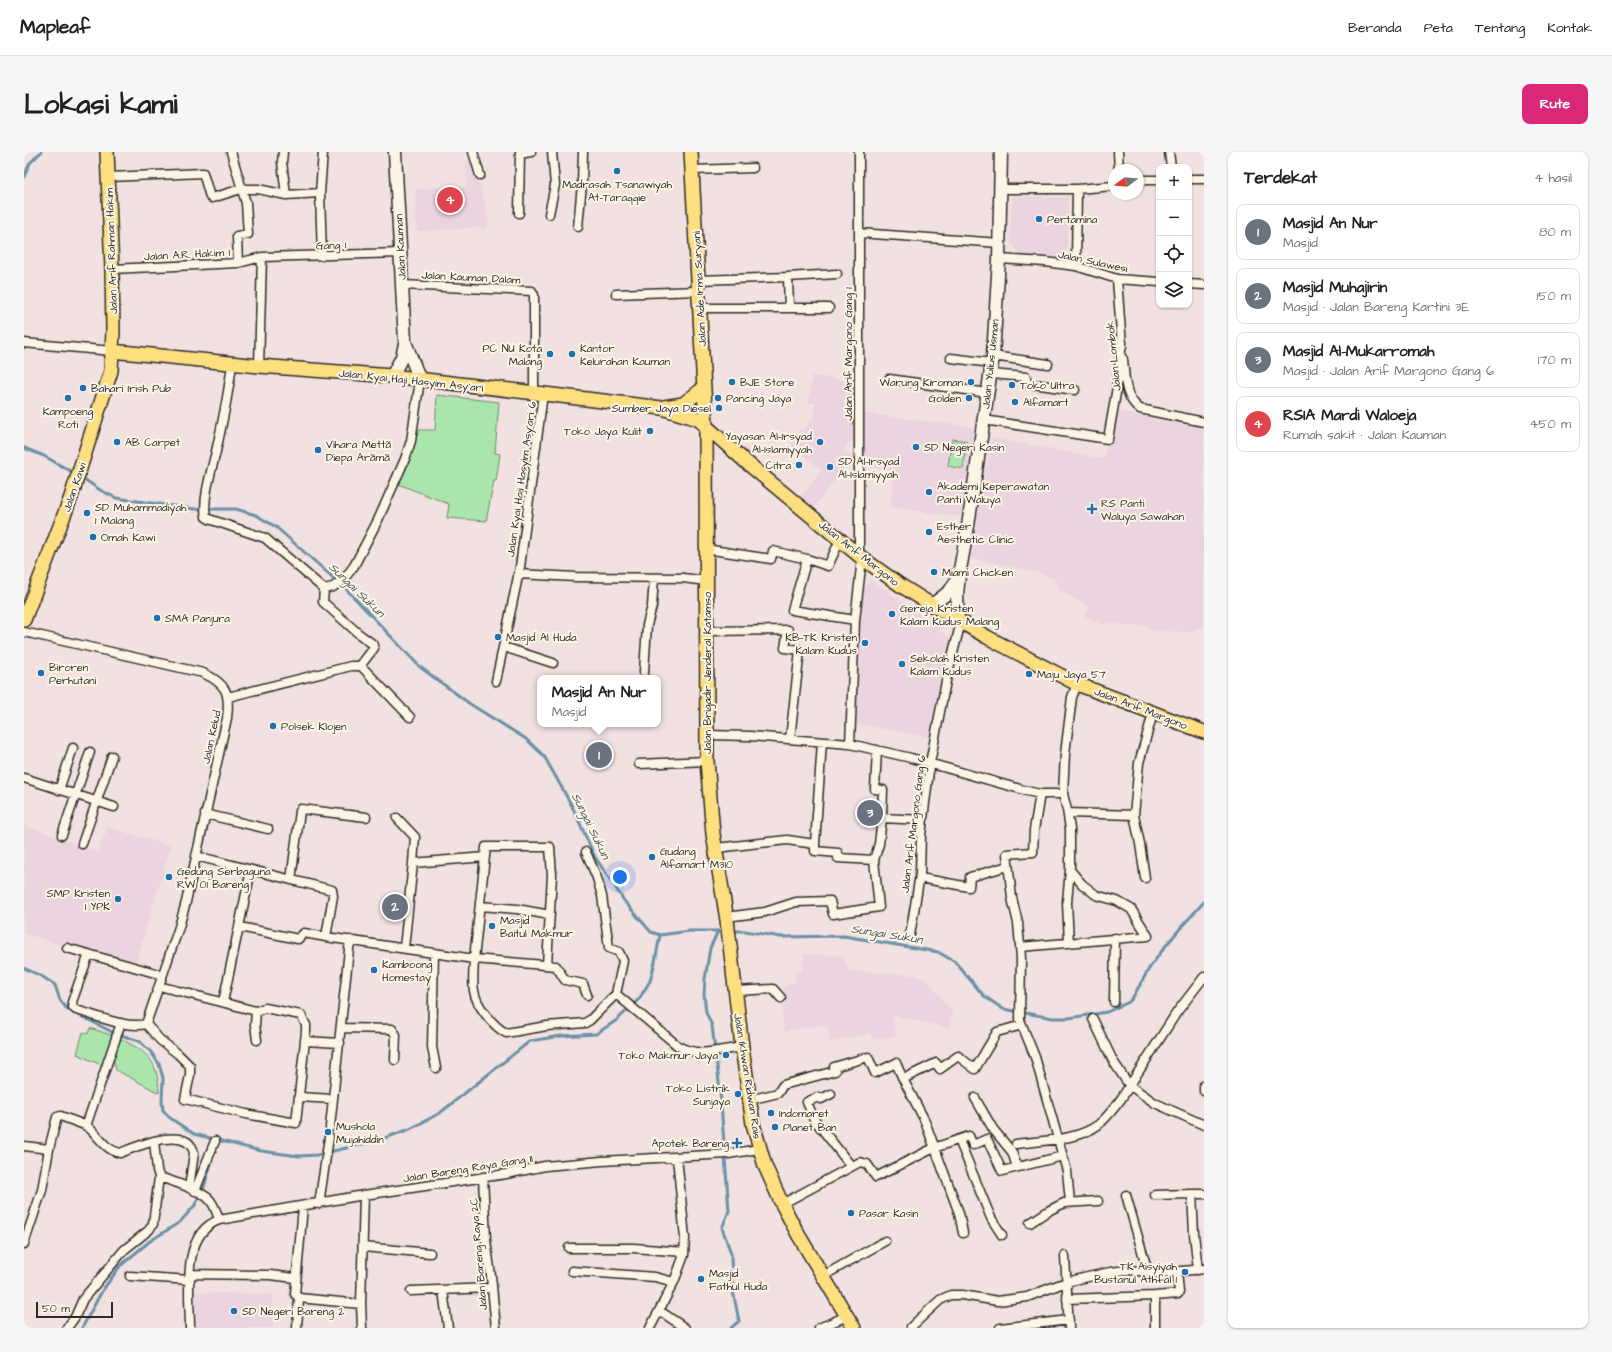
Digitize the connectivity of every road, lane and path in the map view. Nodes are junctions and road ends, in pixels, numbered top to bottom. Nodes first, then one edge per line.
1 (107, 152) edge
2 (231, 152) edge
3 (283, 152) edge
4 (323, 152) edge
5 (395, 152) edge
6 (473, 152) edge
7 (530, 152) edge
8 (552, 152) edge
9 (583, 152) edge
10 (691, 152) edge
11 (858, 152) edge
12 (1001, 152) edge
13 (1118, 152) edge
14 (1169, 152) edge
15 (520, 153) edge
16 (1119, 164) edge
17 (1171, 164) edge
18 (753, 168) dead end
19 (692, 170) junction
20 (480, 176) dead end
21 (109, 177) junction
22 (1192, 179) edge
23 (1204, 179) edge
24 (1144, 180) edge
25 (1156, 180) edge
26 (1108, 186) edge
27 (241, 189) junction
28 (1001, 189) junction
29 (1077, 189) junction
30 (320, 193) junction
31 (286, 195) junction
32 (519, 213) dead end
33 (549, 214) dead end
34 (578, 227) dead end
35 (859, 233) junction
36 (1000, 243) junction
37 (401, 254) junction
38 (322, 256) junction
39 (262, 257) junction
40 (999, 259) junction
41 (238, 262) junction
42 (1076, 266) junction
43 (112, 269) junction
44 (837, 274) dead end
45 (788, 277) junction
46 (1117, 279) junction
47 (1156, 282) edge
48 (1192, 284) edge
49 (402, 285) junction
50 (698, 285) junction
51 (1204, 285) edge
52 (616, 294) dead end
53 (699, 308) junction
54 (789, 308) junction
55 (829, 308) dead end
56 (405, 342) junction
57 (1122, 342) junction
58 (24, 343) edge
59 (112, 350) junction
60 (951, 358) dead end
61 (232, 363) junction
62 (992, 364) junction
63 (1048, 364) dead end
64 (260, 366) junction
65 (392, 376) junction
66 (888, 379) dead end
67 (420, 380) junction
68 (704, 388) junction
69 (1075, 390) dead end
70 (988, 393) junction
71 (1116, 393) junction
72 (539, 394) junction
73 (1128, 395) junction
74 (662, 408) junction
75 (984, 420) junction
76 (1204, 422) edge
77 (706, 426) junction
78 (840, 540) junction
79 (706, 550) junction
80 (861, 557) junction
81 (807, 559) junction
82 (519, 570) junction
83 (959, 575) junction
84 (654, 579) junction
85 (706, 581) junction
86 (324, 590) junction
87 (932, 605) junction
88 (24, 620) edge
89 (855, 620) junction
90 (960, 621) junction
91 (707, 631) junction
92 (24, 632) edge
93 (504, 648) junction
94 (554, 663) dead end
95 (360, 666) junction
96 (644, 672) dead end
97 (496, 681) dead end
98 (1077, 684) junction
99 (228, 697) junction
100 (1152, 713) junction
101 (410, 717) dead end
102 (1204, 732) edge
103 (707, 735) junction
104 (790, 739) junction
105 (822, 742) junction
106 (850, 744) junction
107 (73, 748) dead end
108 (877, 750) junction
109 (90, 752) dead end
110 (112, 756) dead end
111 (707, 761) junction
112 (930, 763) junction
113 (639, 764) dead end
114 (24, 778) edge
115 (59, 790) junction
116 (1040, 794) junction
117 (1063, 794) junction
118 (75, 795) junction
119 (96, 802) junction
120 (114, 808) dead end
121 (205, 814) junction
122 (1068, 814) junction
123 (1134, 815) junction
124 (366, 817) dead end
125 (397, 818) dead end
126 (882, 818) junction
127 (923, 820) junction
128 (268, 829) dead end
129 (62, 835) dead end
130 (82, 844) dead end
131 (815, 844) junction
132 (716, 848) junction
133 (586, 852) dead end
134 (196, 856) junction
135 (485, 857) junction
136 (874, 860) junction
137 (413, 862) junction
138 (1008, 866) junction
139 (251, 870) junction
140 (1070, 870) junction
141 (920, 878) junction
142 (1145, 878) dead end
143 (291, 880) junction
144 (480, 906) junction
145 (550, 915) junction
146 (727, 918) junction
147 (240, 926) junction
148 (910, 935) dead end
149 (326, 937) junction
150 (1115, 938) junction
151 (350, 940) junction
152 (1069, 943) junction
153 (1020, 947) junction
154 (67, 948) dead end
155 (404, 948) junction
156 (434, 953) junction
157 (89, 954) junction
158 (474, 959) junction
159 (547, 965) junction
160 (162, 976) junction
161 (1204, 977) edge
162 (159, 986) junction
163 (735, 989) junction
164 (616, 994) junction
165 (587, 996) dead end
166 (781, 998) dead end
167 (223, 1002) junction
168 (1114, 1002) dead end
169 (256, 1011) junction
170 (1093, 1020) dead end
171 (1021, 1022) junction
172 (146, 1024) junction
173 (120, 1025) junction
174 (341, 1028) junction
175 (257, 1040) dead end
176 (305, 1041) junction
177 (340, 1043) junction
178 (742, 1046) junction
179 (395, 1060) dead end
180 (436, 1068) dead end
181 (903, 1079) junction
182 (1129, 1085) junction
183 (1204, 1085) edge
184 (1204, 1091) edge
185 (831, 1094) dead end
186 (299, 1097) junction
187 (975, 1098) dead end
188 (333, 1099) junction
189 (749, 1100) junction
190 (1204, 1125) edge
191 (86, 1126) junction
192 (330, 1127) dead end
193 (329, 1137) dead end
194 (959, 1140) junction
195 (1058, 1140) junction
196 (215, 1141) dead end
197 (154, 1142) junction
198 (1016, 1144) dead end
199 (24, 1146) edge
200 (934, 1148) junction
201 (49, 1149) junction
202 (759, 1149) junction
203 (1063, 1156) junction
204 (677, 1157) junction
205 (854, 1165) junction
206 (1017, 1167) junction
207 (159, 1177) junction
208 (483, 1177) junction
209 (193, 1190) junction
210 (1192, 1194) junction
211 (1204, 1194) edge
212 (1126, 1195) dead end
213 (1155, 1195) dead end
214 (364, 1196) junction
215 (1098, 1201) dead end
216 (1070, 1202) junction
217 (319, 1204) junction
218 (782, 1204) junction
219 (303, 1207) junction
220 (219, 1220) junction
221 (1030, 1223) dead end
222 (963, 1233) dead end
223 (1002, 1235) dead end
224 (885, 1241) dead end
225 (24, 1244) edge
226 (363, 1247) junction
227 (569, 1248) dead end
228 (684, 1252) junction
229 (430, 1253) dead end
230 (1065, 1256) dead end
231 (1201, 1269) edge
232 (572, 1271) dead end
233 (1148, 1272) junction
234 (1178, 1272) junction
235 (130, 1276) dead end
236 (823, 1276) junction
237 (190, 1277) junction
238 (295, 1278) junction
239 (674, 1282) junction
240 (1066, 1282) junction
241 (492, 1288) junction
242 (443, 1290) junction
243 (411, 1291) dead end
244 (1155, 1296) junction
245 (299, 1298) junction
246 (1067, 1299) junction
247 (361, 1304) junction
248 (660, 1310) junction
249 (847, 1316) junction
250 (1069, 1324) edge
251 (911, 1327) dead end
252 (67, 1328) edge
253 (190, 1328) edge
254 (297, 1328) edge
255 (362, 1328) edge
256 (448, 1328) edge
257 (496, 1328) edge
258 (650, 1328) edge
259 (685, 1328) edge
260 (819, 1328) edge
261 (854, 1328) edge
262 (1000, 1328) edge
263 (1155, 1328) edge

1 - 21 main road, Jalan Arif Rahman Hakim
2 - 27 street
3 - 31 street
4 - 30 street
5 - 37 main road, Jalan Kauman
6 - 20 street
7 - 15 street
8 - 33 street
9 - 34 street
10 - 19 main road, Jalan Ade Irma Suryani
11 - 35 street, Jalan Arif Margono Gang 1
12 - 28 main road, Jalan Yulius Usman
13 - 16 street
14 - 17 street
15 - 32 street
18 - 19 street
19 - 50 main road, Jalan Ade Irma Suryani
21 - 27 street
21 - 43 main road, Jalan Arif Rahman Hakim
22 - 23 street
24 - 25 street
26 - 29 street
27 - 31 street
27 - 41 street
28 - 29 street
28 - 36 main road, Jalan Yulius Usman
29 - 42 street
30 - 31 street
30 - 38 street
35 - 36 street
35 - 80 street, Jalan Arif Margono Gang 1
36 - 40 main road, Jalan Yulius Usman
37 - 38 street, Gang 1
37 - 49 main road, Jalan Kauman
38 - 39 street, Gang 1
39 - 41 street, Jalan A.R. Hakim I
39 - 64 street
40 - 42 street, Jalan Sulawesi
40 - 62 main road, Jalan Yulius Usman
41 - 43 street, Jalan A.R. Hakim I
42 - 46 street, Jalan Sulawesi
43 - 59 main road, Jalan Arif Rahman Hakim
44 - 45 street
45 - 50 street
45 - 54 street
46 - 47 street, Jalan Sulawesi
46 - 57 street, Jalan Lombok
48 - 51 street
49 - 56 main road, Jalan Kauman
49 - 72 street, Jalan Kauman Dalam
50 - 52 street
50 - 53 main road, Jalan Ade Irma Suryani
53 - 54 street
53 - 68 main road, Jalan Ade Irma Suryani
54 - 55 street
56 - 65 main road, Jalan Kauman
56 - 67 main road, Jalan Kauman
57 - 71 street
57 - 73 street, Jalan Lombok
58 - 59 street
59 - 61 main road, Jalan Kyai Haji Hasyim Asy'ari
59 - 88 main road, Jalan Kawi
60 - 62 street
61 - 64 main road, Jalan Kyai Haji Hasyim Asy'ari
61 - 86 street
62 - 63 street
62 - 69 street
62 - 70 main road, Jalan Yulius Usman
64 - 65 main road, Jalan Kyai Haji Hasyim Asy'ari
65 - 67 main road, Jalan Kyai Haji Hasyim Asy'ari
66 - 70 street
67 - 72 main road, Jalan Kyai Haji Hasyim Asy'ari
67 - 86 street
68 - 74 main road
68 - 77 main road, Jalan Ade Irma Suryani
70 - 75 main road, Jalan Yulius Usman
71 - 73 street
71 - 75 street
72 - 74 main road, Jalan Kyai Haji Hasyim Asy'ari
72 - 82 street, Jalan Kyai Haji Hasyim Asy'ari 6
73 - 76 street, Jalan Lombok
74 - 77 main road, Jalan Kyai Haji Hasyim Asy'ari
75 - 83 main road, Jalan Yulius Usman
77 - 78 main road, Jalan Arif Margono
77 - 79 main road, Jalan Brigadir Jenderal Katamso
78 - 80 main road, Jalan Arif Margono
78 - 81 street
79 - 81 street
79 - 85 main road, Jalan Brigadir Jenderal Katamso
80 - 87 main road, Jalan Arif Margono
80 - 89 street, Jalan Arif Margono Gang 1
81 - 89 street
82 - 84 street
82 - 93 street, Jalan Kyai Haji Hasyim Asy'ari 6
83 - 87 main road, Jalan Yulius Usman
83 - 90 main road, Jalan Yulius Usman
84 - 85 street
84 - 96 street
85 - 91 main road, Jalan Brigadir Jenderal Katamso
86 - 95 street
87 - 90 main road, Jalan Arif Margono
89 - 106 street, Jalan Arif Margono Gang 1
90 - 98 main road, Jalan Arif Margono
90 - 112 street, Jalan Arif Margono Gang 6
91 - 103 main road, Jalan Brigadir Jenderal Katamso
91 - 104 street
92 - 99 street, Jalan Kelud
93 - 94 street
93 - 97 street, Jalan Kyai Haji Hasyim Asy'ari 6
95 - 99 street
95 - 101 street
98 - 100 main road, Jalan Arif Margono
98 - 117 street
99 - 121 street, Jalan Kelud
100 - 102 main road, Jalan Arif Margono
100 - 123 street
103 - 104 street
103 - 111 main road, Jalan Brigadir Jenderal Katamso
104 - 105 street
105 - 106 street
105 - 131 street
106 - 108 street
107 - 115 street
108 - 112 street
108 - 126 street
109 - 118 street
110 - 119 street
111 - 113 street
111 - 132 main road, Jalan Brigadir Jenderal Katamso
112 - 116 street
112 - 127 street, Jalan Arif Margono Gang 6
114 - 115 street
115 - 118 street
116 - 117 street
116 - 138 street
117 - 122 street
118 - 119 street
118 - 129 street
119 - 120 street
119 - 130 street
121 - 128 street
121 - 134 street, Jalan Kelud
122 - 123 street
122 - 140 street
123 - 142 street
124 - 143 street
125 - 137 street
126 - 127 street
126 - 136 street
127 - 141 street, Jalan Arif Margono Gang 6
131 - 132 street
131 - 136 street
132 - 146 main road, Jalan Brigadir Jenderal Katamso
133 - 164 street
134 - 139 street
134 - 160 street, Jalan Kelud
135 - 137 street
135 - 144 street
135 - 145 street
136 - 146 street
137 - 155 street
138 - 141 street
138 - 153 street
139 - 143 street
139 - 147 street
140 - 150 street
140 - 152 street
141 - 148 street, Jalan Arif Margono Gang 6
143 - 149 street
144 - 145 street
144 - 158 street
145 - 159 street
146 - 163 main road, Jalan Ikhwan Ridwan Rais
147 - 149 street
147 - 167 street
149 - 151 street
150 - 152 street
150 - 168 street
151 - 155 street
151 - 174 street
152 - 153 street
153 - 171 street
154 - 157 street
155 - 156 street
156 - 158 street
156 - 180 street
157 - 160 street
157 - 173 street
158 - 159 street
158 - 164 street
159 - 165 street
160 - 162 street, Jalan Kelud
161 - 182 street
162 - 167 street
162 - 172 street, Jalan Kelud
163 - 166 street
163 - 178 main road, Jalan Ikhwan Ridwan Rais
164 - 178 street
167 - 169 street
169 - 175 street
169 - 176 street
170 - 182 street
171 - 181 street
171 - 195 street
172 - 173 street
172 - 186 street
173 - 191 street
174 - 177 street
174 - 179 street
176 - 177 street
176 - 186 street
177 - 188 street
178 - 189 main road, Jalan Ikhwan Ridwan Rais
181 - 189 street
181 - 200 street
182 - 190 street
182 - 195 street
183 - 184 street
185 - 205 street
186 - 188 street
187 - 206 street
188 - 192 street
189 - 202 main road, Jalan Ikhwan Ridwan Rais
191 - 197 street
191 - 201 street
193 - 217 street
194 - 200 street
194 - 206 street
194 - 223 street
195 - 198 street
195 - 203 street
196 - 209 street
197 - 207 street
197 - 209 street
199 - 201 street
200 - 205 street
200 - 222 street
201 - 225 street
202 - 204 street, Jalan Bareng Raya Gang II
202 - 218 main road, Jalan Ikhwan Ridwan Rais
203 - 206 street
203 - 216 street
204 - 208 street, Jalan Bareng Raya Gang II
204 - 228 street
205 - 218 street
207 - 209 street
207 - 252 street
208 - 214 street, Jalan Bareng Raya Gang II
208 - 241 street, Jalan Bareng Raya 2C
209 - 220 street
210 - 211 street
210 - 213 street
210 - 231 street
212 - 233 street
214 - 217 street, Jalan Bareng Raya Gang II
214 - 226 street
215 - 216 street
216 - 221 street
217 - 219 street, Jalan Bareng Raya Gang II
218 - 236 main road, Jalan Ikhwan Ridwan Rais
219 - 220 street, Jalan Bareng Raya Gang II
219 - 238 street
220 - 237 street
224 - 236 street
226 - 229 street
226 - 247 street
227 - 228 street
228 - 239 street
230 - 240 street
231 - 234 street
232 - 239 street
233 - 234 street
233 - 240 street
234 - 244 street
235 - 237 street
236 - 249 main road, Jalan Ikhwan Ridwan Rais
237 - 238 street
237 - 253 street
238 - 245 street
239 - 248 street
240 - 246 street
240 - 251 street
241 - 242 street
241 - 257 street, Jalan Bareng Raya 2C
242 - 243 street
242 - 256 street
244 - 246 street
244 - 263 street
245 - 247 street
245 - 254 street
246 - 250 street
247 - 255 street
248 - 258 street
248 - 259 street
249 - 260 street
249 - 261 main road, Jalan Ikhwan Ridwan Rais
250 - 262 street

